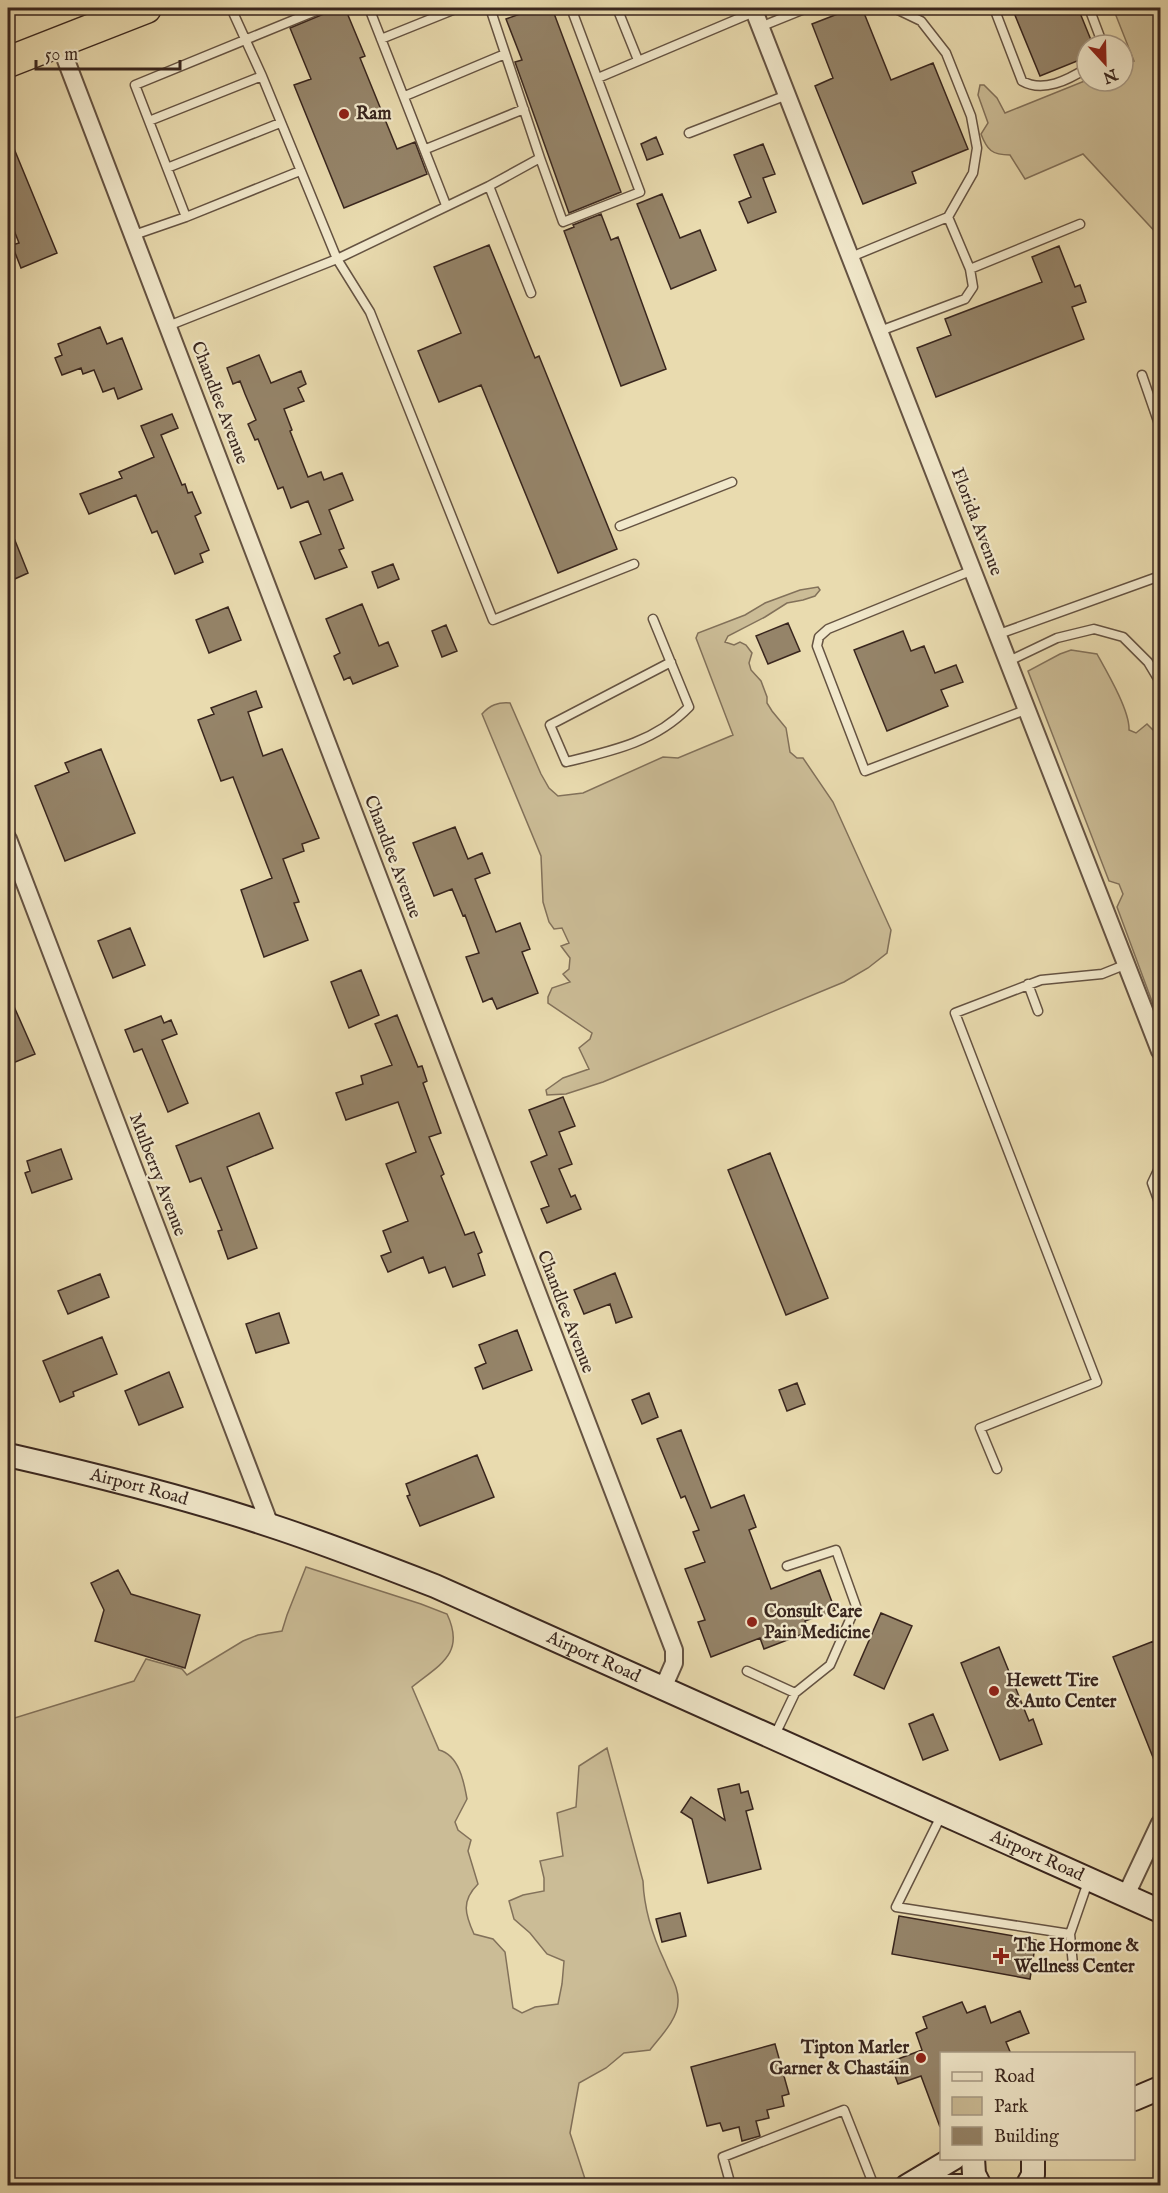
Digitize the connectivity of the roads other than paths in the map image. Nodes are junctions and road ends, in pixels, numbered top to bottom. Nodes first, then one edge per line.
1 (146, 8) edge
2 (231, 8) edge
3 (323, 8) edge
4 (369, 8) edge
5 (458, 8) edge
6 (490, 8) edge
7 (571, 8) edge
8 (617, 8) edge
9 (807, 8) edge
10 (894, 8) edge
11 (994, 8) edge
12 (1089, 8) edge
13 (756, 16) edge
14 (1098, 33) edge
15 (246, 39) junction
16 (381, 39) junction
17 (59, 42) junction
18 (505, 54) junction
19 (638, 60) junction
20 (8, 62) edge
21 (1075, 74) edge
22 (262, 76) junction
23 (598, 78) junction
24 (787, 95) junction
25 (405, 96) junction
26 (524, 109) junction
27 (148, 121) junction
28 (280, 123) junction
29 (689, 133) dead end
30 (426, 149) junction
31 (540, 158) junction
32 (167, 168) junction
33 (300, 171) junction
34 (489, 186) junction
35 (446, 205) junction
36 (186, 217) junction
37 (948, 218) junction
38 (1080, 224) dead end
39 (134, 235) junction
40 (850, 257) junction
41 (337, 260) junction
42 (970, 270) junction
43 (531, 293) dead end
44 (168, 326) junction
45 (880, 332) junction
46 (1142, 375) dead end
47 (1161, 427) edge
48 (732, 482) dead end
49 (620, 526) dead end
50 (634, 564) dead end
51 (974, 570) junction
52 (1161, 576) edge
53 (653, 619) dead end
54 (999, 634) junction
55 (1010, 661) junction
56 (671, 662) junction
57 (1161, 682) edge
58 (1028, 708) junction
59 (8, 839) edge
60 (1127, 964) junction
61 (1029, 984) junction
62 (1038, 1011) dead end
63 (1161, 1051) edge
64 (1161, 1166) edge
65 (1161, 1205) edge
66 (8, 1455) edge
67 (997, 1469) dead end
68 (270, 1525) junction
69 (786, 1566) dead end
70 (747, 1671) dead end
71 (663, 1688) junction
72 (795, 1694) junction
73 (774, 1737) junction
74 (942, 1813) junction
75 (1161, 1823) edge
76 (1089, 1879) junction
77 (1126, 1895) junction
78 (1161, 1911) edge
79 (1070, 1934) junction
80 (1072, 1965) dead end
81 (1161, 2088) edge
82 (1135, 2099) edge
83 (951, 2160) edge
84 (974, 2160) edge
85 (731, 2186) edge
86 (874, 2186) edge
87 (907, 2186) edge
88 (942, 2186) edge
89 (968, 2186) edge
90 (980, 2186) edge

1 - 17 highway
2 - 15 lane
3 - 15 lane
4 - 16 lane
5 - 16 lane
6 - 18 lane
7 - 23 lane
8 - 19 lane
9 - 13 lane
10 - 37 lane
11 - 21 lane
12 - 14 lane
13 - 19 lane
13 - 24 street, Florida Avenue
15 - 22 lane
15 - 27 lane
16 - 25 lane
17 - 20 highway
17 - 39 street, Chandlee Avenue
18 - 25 lane
18 - 26 lane
19 - 23 lane
22 - 27 lane
22 - 28 lane
23 - 31 lane
24 - 29 lane
24 - 40 street, Florida Avenue
25 - 30 lane
26 - 30 lane
26 - 31 lane
27 - 32 lane
28 - 32 lane
28 - 33 lane
30 - 35 lane
31 - 34 lane
32 - 36 lane
33 - 36 lane
33 - 41 lane
34 - 35 lane
34 - 43 lane
35 - 41 lane
36 - 39 lane
37 - 40 lane
37 - 42 lane
38 - 42 lane
39 - 44 street, Chandlee Avenue
40 - 45 street, Florida Avenue
41 - 44 lane
41 - 50 lane
42 - 45 lane
44 - 71 street, Chandlee Avenue
45 - 51 street, Florida Avenue
46 - 47 lane
48 - 49 lane
51 - 54 street, Florida Avenue
51 - 58 lane
52 - 54 lane
53 - 56 lane
54 - 55 street, Florida Avenue
55 - 57 lane
55 - 58 street, Florida Avenue
56 - 56 lane
58 - 60 street, Florida Avenue
59 - 68 street, Mulberry Avenue
60 - 61 lane
60 - 63 street, Florida Avenue
61 - 62 lane
61 - 67 lane
64 - 65 lane
66 - 68 main road, Airport Road
68 - 71 main road, Airport Road
69 - 72 lane
70 - 72 lane
71 - 73 main road, Airport Road
72 - 73 lane
73 - 74 main road, Airport Road
74 - 76 main road, Airport Road
74 - 79 lane
75 - 77 street
76 - 77 main road, Airport Road
76 - 79 lane
77 - 78 main road, Airport Road
79 - 80 lane
81 - 82 main road
83 - 87 main road
84 - 90 main road
85 - 86 lane
88 - 89 main road

